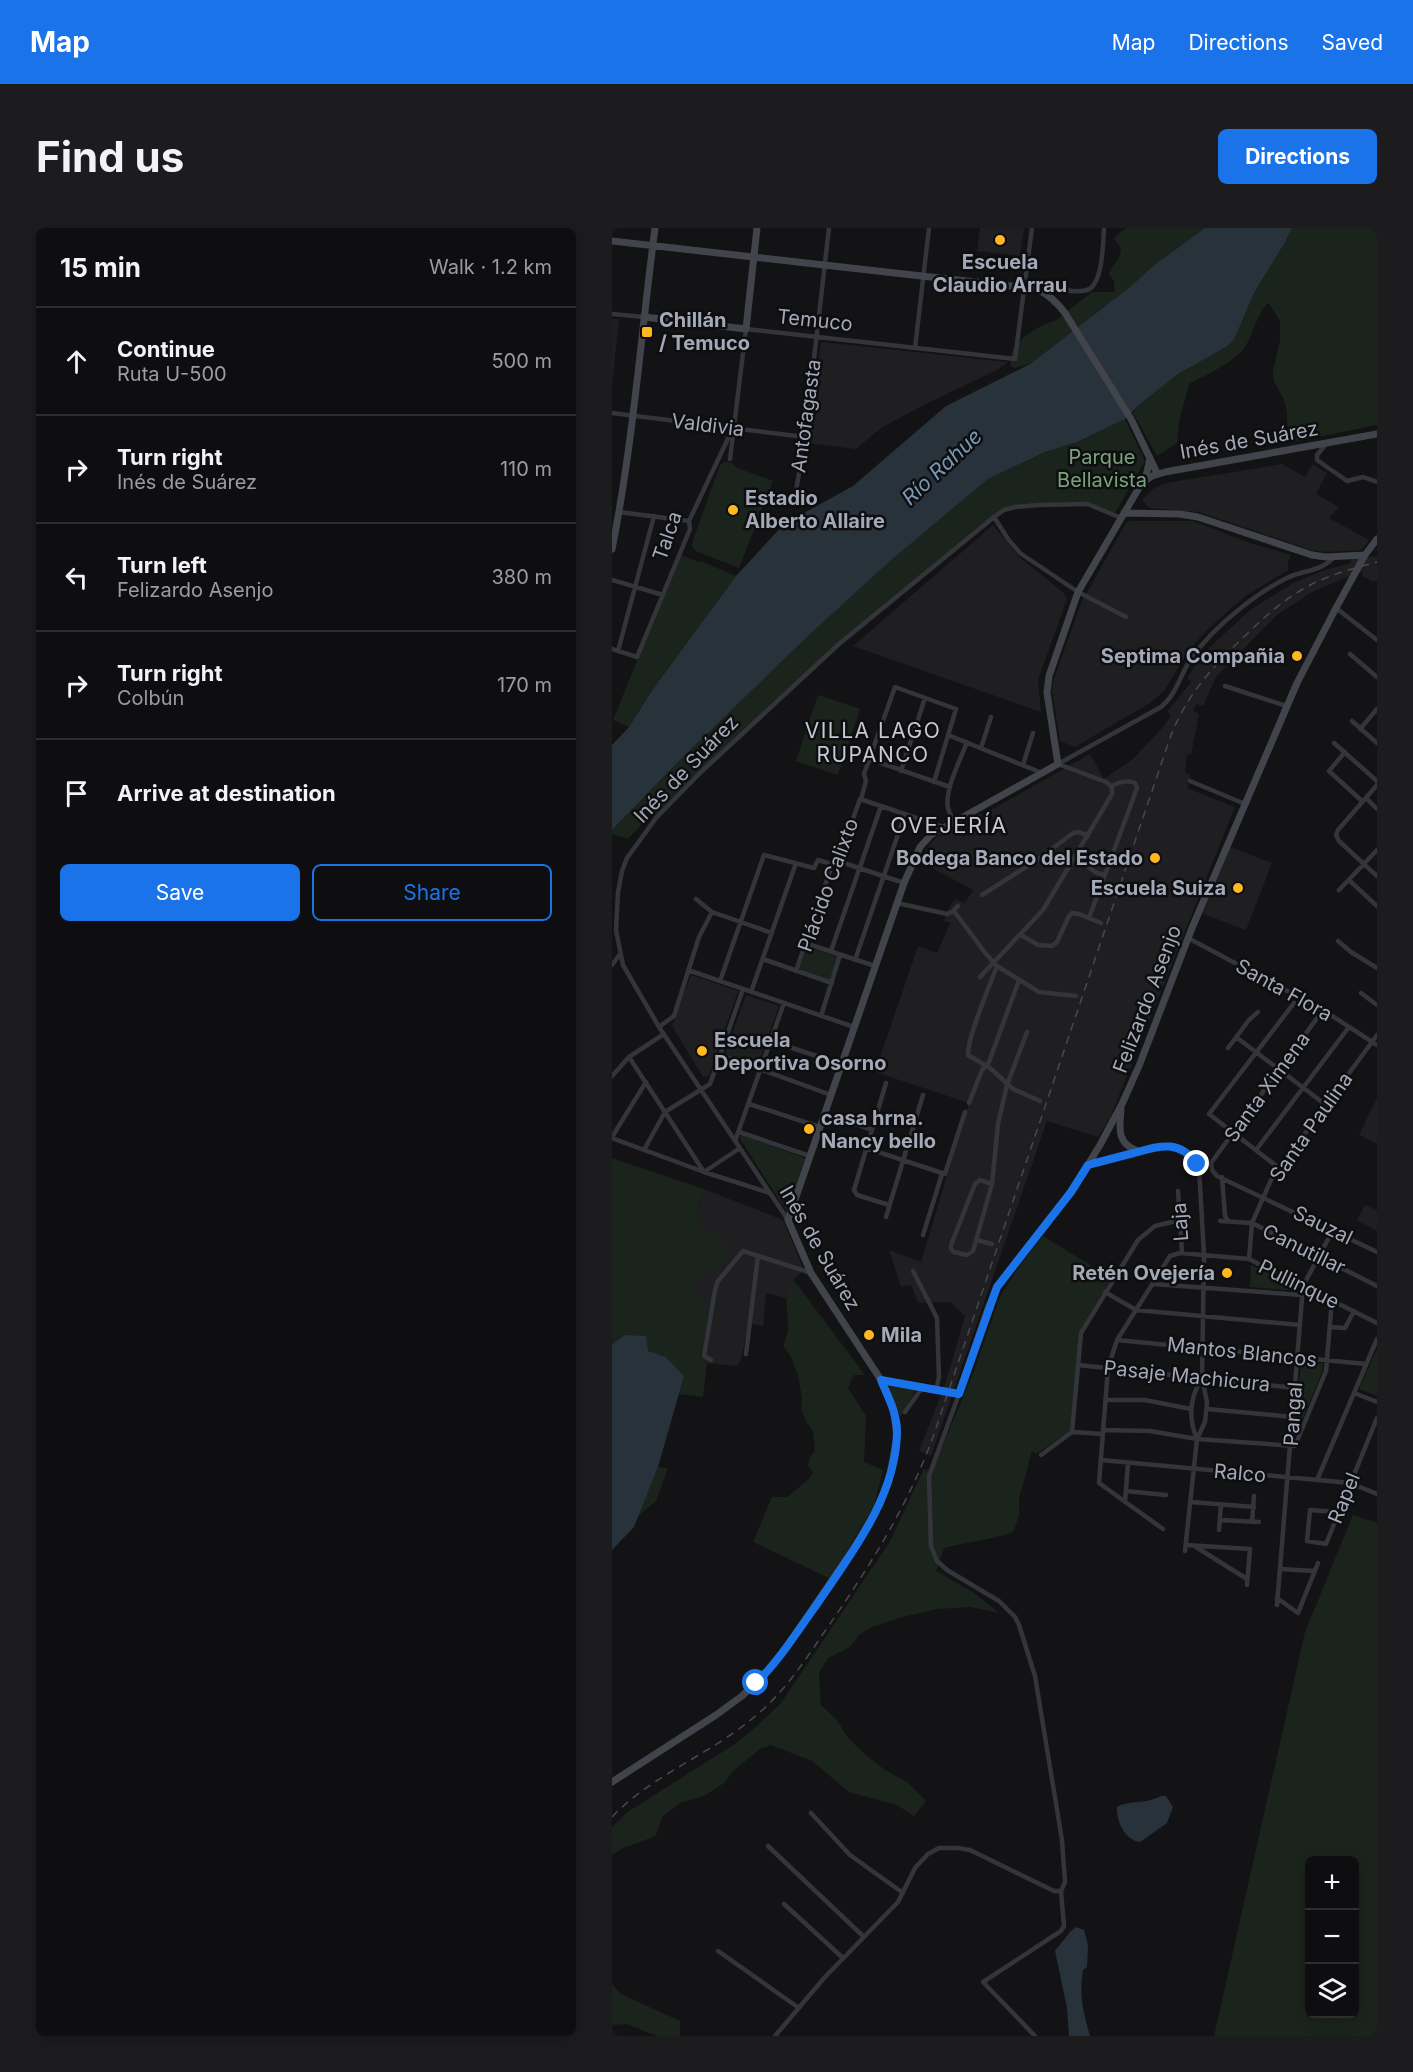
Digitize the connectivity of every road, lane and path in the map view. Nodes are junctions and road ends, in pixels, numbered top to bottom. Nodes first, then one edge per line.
1 (655, 228) edge
2 (757, 228) edge
3 (829, 228) edge
4 (929, 228) edge
5 (1032, 228) edge
6 (1104, 228) edge
7 (612, 241) edge
8 (653, 246) junction
9 (754, 257) junction
10 (825, 265) junction
11 (923, 276) junction
12 (1025, 288) junction
13 (1037, 289) junction
14 (612, 314) edge
15 (644, 317) junction
16 (746, 329) junction
17 (817, 336) junction
18 (915, 348) junction
19 (612, 413) edge
20 (632, 416) junction
21 (734, 428) junction
22 (1377, 435) edge
23 (805, 437) junction
24 (1327, 443) junction
25 (1150, 458) junction
26 (730, 459) dead end
27 (1157, 473) junction
28 (1377, 482) edge
29 (1140, 486) junction
30 (795, 497) dead end
31 (619, 512) junction
32 (654, 516) junction
33 (1122, 516) junction
34 (994, 517) junction
35 (688, 520) junction
36 (1377, 538) edge
37 (612, 549) edge
38 (1365, 555) junction
39 (1334, 556) junction
40 (612, 580) edge
41 (635, 586) junction
42 (1078, 592) junction
43 (663, 595) junction
44 (1336, 608) junction
45 (1126, 617) dead end
46 (1377, 640) edge
47 (615, 650) edge
48 (1350, 654) dead end
49 (1376, 673) edge
50 (1225, 686) dead end
51 (925, 698) junction
52 (1286, 706) junction
53 (1377, 708) edge
54 (991, 717) dead end
55 (1352, 721) dead end
56 (1360, 729) junction
57 (1033, 734) dead end
58 (948, 735) junction
59 (968, 742) junction
60 (1334, 743) dead end
61 (1377, 743) edge
62 (981, 748) junction
63 (1345, 752) junction
64 (869, 759) junction
65 (1058, 764) junction
66 (1023, 765) junction
67 (901, 771) junction
68 (1042, 772) junction
69 (1190, 781) dead end
70 (934, 782) junction
71 (1377, 783) edge
72 (1112, 786) junction
73 (950, 787) junction
74 (860, 799) junction
75 (1364, 800) junction
76 (1245, 804) junction
77 (881, 806) junction
78 (1377, 809) edge
79 (905, 814) junction
80 (954, 822) junction
81 (944, 827) junction
82 (1088, 836) junction
83 (1377, 850) edge
84 (1075, 857) junction
85 (838, 861) junction
86 (796, 863) junction
87 (828, 863) dead end
88 (1364, 864) junction
89 (860, 868) junction
90 (1104, 875) junction
91 (884, 876) junction
92 (1377, 876) edge
93 (1348, 880) junction
94 (904, 883) junction
95 (1339, 890) dead end
96 (982, 895) dead end
97 (696, 899) dead end
98 (897, 903) junction
99 (1377, 906) edge
100 (712, 912) junction
101 (1089, 918) junction
102 (741, 922) junction
103 (1101, 923) dead end
104 (772, 933) junction
105 (1021, 935) junction
106 (1188, 938) junction
107 (1338, 941) dead end
108 (805, 942) junction
109 (831, 951) junction
110 (620, 954) junction
111 (840, 955) junction
112 (763, 959) junction
113 (855, 960) junction
114 (995, 964) junction
115 (612, 965) edge
116 (875, 966) junction
117 (1377, 968) edge
118 (688, 970) junction
119 (796, 971) junction
120 (980, 977) dead end
121 (1019, 980) junction
122 (720, 981) junction
123 (832, 983) junction
124 (743, 989) junction
125 (752, 992) junction
126 (1361, 993) dead end
127 (1076, 996) dead end
128 (784, 1003) junction
129 (1294, 1003) dead end
130 (1377, 1005) edge
131 (1323, 1010) junction
132 (1258, 1012) dead end
133 (821, 1016) junction
134 (659, 1027) junction
135 (1348, 1027) junction
136 (854, 1028) junction
137 (1028, 1032) dead end
138 (664, 1034) junction
139 (1377, 1035) edge
140 (1236, 1037) junction
141 (771, 1041) junction
142 (1375, 1044) edge
143 (1228, 1048) dead end
144 (1256, 1052) junction
145 (721, 1055) junction
146 (629, 1057) junction
147 (841, 1064) junction
148 (986, 1065) junction
149 (761, 1070) junction
150 (1280, 1070) junction
151 (612, 1076) edge
152 (646, 1082) junction
153 (886, 1083) dead end
154 (1007, 1085) junction
155 (1303, 1087) junction
156 (702, 1091) junction
157 (831, 1095) junction
158 (922, 1095) dead end
159 (1041, 1101) dead end
160 (969, 1103) dead end
161 (749, 1104) junction
162 (1122, 1104) junction
163 (1326, 1105) junction
164 (665, 1112) junction
165 (965, 1112) dead end
166 (824, 1113) junction
167 (820, 1128) junction
168 (872, 1130) junction
169 (739, 1132) junction
170 (1233, 1133) junction
171 (612, 1137) edge
172 (735, 1141) junction
173 (740, 1148) junction
174 (866, 1148) junction
175 (644, 1150) junction
176 (1256, 1150) junction
177 (1138, 1151) junction
178 (810, 1156) junction
179 (903, 1161) junction
180 (1211, 1163) joint
181 (1088, 1165) junction
182 (1279, 1168) junction
183 (704, 1172) junction
184 (942, 1174) junction
185 (1222, 1178) junction
186 (992, 1184) junction
187 (1178, 1191) dead end
188 (770, 1193) junction
189 (1264, 1197) junction
190 (890, 1205) junction
191 (886, 1217) dead end
192 (788, 1220) junction
193 (1180, 1220) junction
194 (1220, 1221) dead end
195 (1228, 1221) junction
196 (1252, 1223) junction
197 (1333, 1230) junction
198 (923, 1235) dead end
199 (976, 1240) junction
200 (992, 1244) dead end
201 (1377, 1252) edge
202 (1182, 1253) junction
203 (1204, 1255) junction
204 (758, 1256) junction
205 (1319, 1256) junction
206 (1249, 1259) junction
207 (913, 1270) dead end
208 (811, 1273) junction
209 (1153, 1284) junction
210 (1303, 1286) junction
211 (1377, 1286) edge
212 (1203, 1287) junction
213 (1105, 1292) junction
214 (1302, 1294) junction
215 (1332, 1300) junction
216 (1136, 1310) junction
217 (1354, 1311) junction
218 (1203, 1316) junction
219 (1377, 1323) edge
220 (1300, 1324) junction
221 (1330, 1328) junction
222 (1377, 1339) edge
223 (1117, 1340) junction
224 (1204, 1348) junction
225 (746, 1354) dead end
226 (1298, 1357) junction
227 (711, 1360) dead end
228 (1327, 1360) junction
229 (1366, 1364) junction
230 (1078, 1365) junction
231 (1108, 1368) junction
232 (1202, 1378) junction
233 (881, 1380) junction
234 (922, 1388) junction
235 (1295, 1388) junction
236 (936, 1390) junction
237 (1354, 1393) junction
238 (959, 1394) junction
239 (1106, 1400) junction
240 (1377, 1402) edge
241 (1191, 1408) junction
242 (1207, 1409) junction
243 (905, 1412) dead end
244 (1293, 1418) junction
245 (1377, 1418) edge
246 (1072, 1432) junction
247 (1103, 1432) junction
248 (1197, 1439) junction
249 (1290, 1447) junction
250 (1041, 1455) dead end
251 (1101, 1460) junction
252 (1128, 1463) junction
253 (1195, 1469) junction
254 (1288, 1477) junction
255 (1317, 1480) junction
256 (1350, 1483) junction
257 (1126, 1491) junction
258 (1377, 1494) edge
259 (1166, 1495) dead end
260 (1254, 1496) dead end
261 (1125, 1502) junction
262 (1191, 1502) junction
263 (1221, 1504) junction
264 (1254, 1507) junction
265 (1338, 1512) junction
266 (1220, 1520) junction
267 (1252, 1522) junction
268 (1258, 1522) dead end
269 (1163, 1529) dead end
270 (1219, 1530) dead end
271 (1186, 1545) junction
272 (1195, 1546) junction
273 (1185, 1551) dead end
274 (1318, 1563) dead end
275 (1280, 1569) junction
276 (1315, 1571) junction
277 (1248, 1579) junction
278 (1247, 1585) dead end
279 (1278, 1598) junction
280 (1277, 1605) dead end
281 (612, 1782) edge
282 (811, 1813) dead end
283 (768, 1846) dead end
284 (1061, 1891) junction
285 (903, 1893) junction
286 (784, 1904) dead end
287 (864, 1937) junction
288 (718, 1951) dead end
289 (843, 1958) junction
290 (799, 2008) junction
291 (775, 2036) edge
292 (1035, 2036) edge

1 - 8 street
2 - 9 street, Talca
3 - 10 street, Antofagasta
4 - 11 street
5 - 12 street
6 - 13 street
7 - 8 street
8 - 9 street
8 - 15 street
9 - 10 street
9 - 16 street, Talca
10 - 11 street
10 - 17 street, Antofagasta
11 - 12 street
11 - 18 street
12 - 13 street
12 - 18 street, Temuco
13 - 25 street
14 - 15 street, Temuco
15 - 16 street, Temuco
15 - 20 street
16 - 17 street, Temuco
16 - 21 street, Talca
17 - 18 street, Temuco
17 - 23 street, Antofagasta
19 - 20 street, Valdivia
20 - 21 street, Valdivia
20 - 31 street
21 - 23 street, Valdivia
21 - 26 street, Talca
21 - 35 street, Talca
22 - 24 street, Inés de Suárez
23 - 30 street, Antofagasta
24 - 27 street, Inés de Suárez
24 - 28 street
25 - 27 street
25 - 29 street
27 - 29 street, Inés de Suárez
29 - 33 street
31 - 32 street
31 - 37 street
32 - 35 street
32 - 41 street
33 - 34 street, Inés de Suárez
33 - 39 street
33 - 42 street
34 - 42 street
34 - 110 street, Inés de Suárez
35 - 43 street, Talca
36 - 38 street, Felizardo Asenjo
38 - 39 street
38 - 44 street, Felizardo Asenjo
39 - 65 street
40 - 41 street
41 - 43 street
41 - 47 street
42 - 45 street
42 - 65 street
43 - 47 street, Talca
44 - 46 street
44 - 52 street, Felizardo Asenjo
48 - 49 street
50 - 52 street
51 - 58 street
51 - 64 street, Plácido Calixto
51 - 67 street
52 - 76 street, Felizardo Asenjo
53 - 56 street
54 - 62 street
55 - 56 street
56 - 61 street
57 - 66 street
58 - 59 street
58 - 70 street
59 - 62 street
59 - 73 street
60 - 63 street
62 - 66 street
63 - 71 street
63 - 75 street
64 - 67 street
64 - 74 street, Plácido Calixto
65 - 68 street
65 - 72 street
66 - 68 street
67 - 70 street
68 - 80 street
69 - 76 street
70 - 73 street
71 - 75 street
72 - 82 street
72 - 90 street
73 - 80 street
74 - 77 street
74 - 85 street, Plácido Calixto
75 - 78 street
75 - 88 street
76 - 106 street, Felizardo Asenjo
77 - 79 street
77 - 89 street
79 - 81 street
79 - 91 street
80 - 81 street
81 - 94 street
82 - 84 street
82 - 96 street
83 - 88 street
84 - 90 street
84 - 105 street
85 - 89 street
85 - 108 street, Plácido Calixto
86 - 87 street
86 - 102 street
86 - 104 street
88 - 92 street
88 - 93 street
89 - 91 street
89 - 109 street
90 - 101 street
91 - 94 street
91 - 113 street
93 - 95 street
93 - 99 street
94 - 98 street
97 - 100 street
98 - 114 street
98 - 116 street
100 - 102 street
100 - 118 street
101 - 103 street
101 - 105 street
102 - 104 street
102 - 122 street
104 - 112 street
105 - 114 street
106 - 131 street, Santa Flora
106 - 162 street, Felizardo Asenjo
107 - 117 street
108 - 109 street
108 - 119 street, Plácido Calixto
109 - 111 street
110 - 115 street
110 - 134 street, Inés de Suárez
111 - 113 street
111 - 123 street
112 - 119 street
112 - 125 street
113 - 116 street
114 - 120 street
114 - 121 street
114 - 148 street
116 - 136 street
118 - 122 street
118 - 134 street
119 - 123 street
121 - 127 street
121 - 148 street
122 - 124 street
123 - 133 street
124 - 125 street
124 - 145 street
125 - 128 street
126 - 130 street
128 - 133 street
128 - 141 street
129 - 144 street
131 - 135 street, Santa Flora
131 - 150 street, Santa Ximena
132 - 140 street
133 - 136 street
134 - 138 street, Inés de Suárez
135 - 142 street, Santa Flora
135 - 155 street
136 - 147 street
137 - 154 street
138 - 146 street
138 - 156 street, Inés de Suárez
139 - 142 street, Santa Paulina
140 - 143 street
140 - 144 street
141 - 147 street
141 - 149 street
142 - 163 street, Santa Paulina
144 - 150 street
144 - 170 street
145 - 149 street
145 - 156 street
146 - 151 street
146 - 152 street
147 - 157 street
148 - 154 street
148 - 160 street
149 - 157 street
149 - 161 street
150 - 155 street
150 - 170 street, Santa Ximena
152 - 164 street
152 - 171 street
153 - 168 street
154 - 159 street
154 - 186 street
155 - 163 street
155 - 176 street
156 - 164 street
156 - 172 street, Inés de Suárez
157 - 166 street
158 - 179 street
161 - 167 street
161 - 169 street
162 - 177 street
162 - 181 street, Felizardo Asenjo
163 - 182 street, Santa Paulina
164 - 175 street
164 - 183 street
165 - 184 street
166 - 167 street
166 - 168 street
167 - 178 street
168 - 174 street
169 - 172 street
169 - 178 street
170 - 176 street
170 - 180 street, Santa Ximena
171 - 175 street
172 - 173 street, Inés de Suárez
173 - 183 street
173 - 188 street, Inés de Suárez
174 - 179 street
174 - 190 street
175 - 183 street
176 - 182 street
177 - 181 street
177 - 203 street
178 - 192 street
179 - 184 street
179 - 190 street
180 - 185 street, Sauzal
181 - 238 street, Felizardo Asenjo
182 - 189 street, Santa Paulina
183 - 188 street
184 - 198 street
185 - 189 street, Sauzal
185 - 195 street
186 - 199 street
186 - 199 street
187 - 193 street, Laja
188 - 192 street, Inés de Suárez
189 - 196 street, Santa Paulina
189 - 197 street, Sauzal
190 - 191 street
192 - 208 street, Inés de Suárez
193 - 202 street, Laja
193 - 213 street
194 - 195 street, Canutillar
195 - 196 street, Canutillar
196 - 205 street, Canutillar
196 - 206 street, Santa Paulina
197 - 201 street, Sauzal
197 - 205 street, Pangal
199 - 200 street
202 - 203 street, Pullinque
202 - 209 street
203 - 206 street, Pullinque
203 - 212 street
204 - 208 street
204 - 225 street
204 - 227 street
205 - 210 street, Pangal
205 - 211 street, Canutillar
206 - 210 street, Pullinque
207 - 236 street
208 - 233 street, Inés de Suárez
209 - 212 street
209 - 216 street
210 - 214 street, Pangal
210 - 215 street, Pullinque
212 - 214 street
212 - 218 street
213 - 216 street
213 - 230 street
214 - 220 street, Pangal
215 - 217 street, Pullinque
215 - 221 street
216 - 218 street
216 - 223 street
217 - 219 street, Pullinque
217 - 221 street
218 - 220 street
218 - 224 street
220 - 226 street, Pangal
221 - 228 street
222 - 229 street
223 - 224 street, Mantos Blancos
223 - 231 street
224 - 226 street, Mantos Blancos
224 - 232 street
226 - 228 street, Mantos Blancos
226 - 235 street, Pangal
228 - 229 street, Mantos Blancos
228 - 249 street
229 - 237 street
230 - 231 street, Pasaje Machicura
230 - 246 street
231 - 232 street, Pasaje Machicura
231 - 239 street
232 - 235 street, Pasaje Machicura
232 - 241 street
232 - 242 street
233 - 234 street
233 - 281 street, Inés de Suárez
234 - 236 street
234 - 243 street
235 - 244 street, Pangal
236 - 238 street
237 - 240 street
237 - 255 street
238 - 284 street
239 - 241 street
239 - 247 street
241 - 248 street
242 - 244 street
242 - 248 street
244 - 249 street, Pangal
245 - 256 street, Rapel
246 - 247 street
246 - 250 street
247 - 248 street
247 - 251 street
248 - 249 street
248 - 253 street
249 - 254 street, Pangal
251 - 252 street, Ralco
251 - 261 street
252 - 253 street, Ralco
252 - 257 street
253 - 254 street, Ralco
253 - 262 street
254 - 255 street, Ralco
254 - 275 street, Pangal
255 - 256 street, Ralco
256 - 258 street, Ralco
256 - 265 street, Rapel
257 - 259 street
257 - 261 street
260 - 264 street
261 - 269 street
262 - 263 street
262 - 271 street
263 - 264 street
263 - 266 street
264 - 267 street
265 - 265 street, Rapel
266 - 267 street
266 - 270 street
267 - 268 street
271 - 272 street
271 - 273 street
272 - 277 street
272 - 277 street
274 - 276 street
275 - 276 street
275 - 279 street, Pangal
276 - 279 street
277 - 278 street
279 - 280 street, Pangal
282 - 285 street
283 - 287 street
284 - 285 street
284 - 292 street
285 - 287 street
286 - 289 street
287 - 289 street
288 - 290 street
289 - 290 street
290 - 291 street

